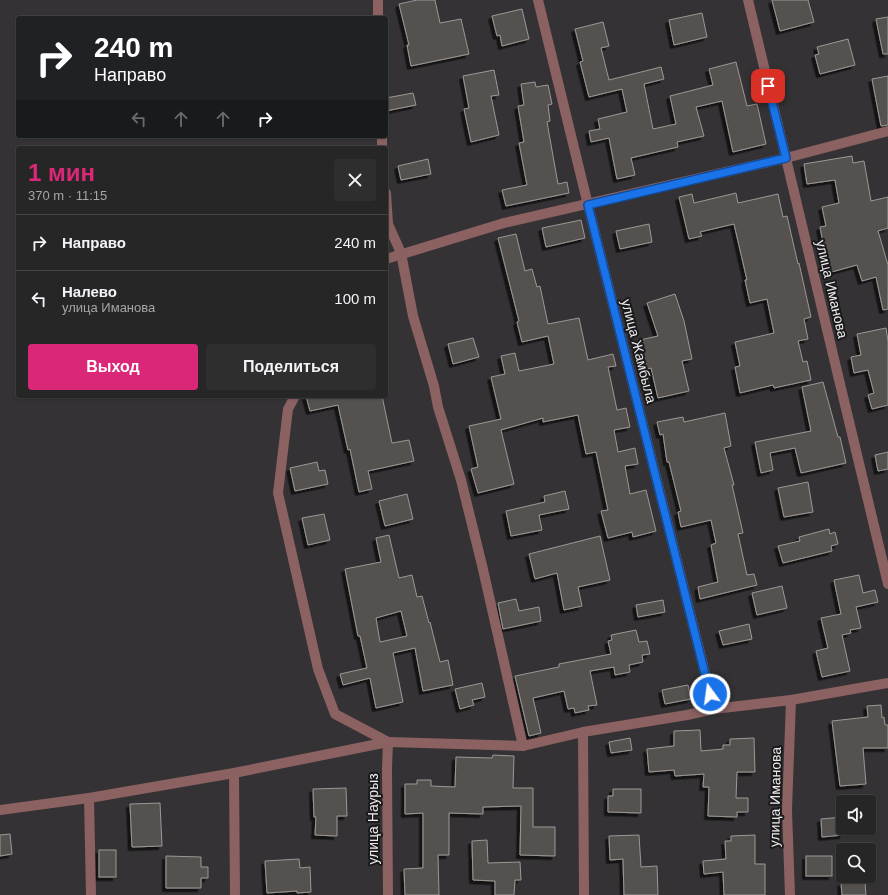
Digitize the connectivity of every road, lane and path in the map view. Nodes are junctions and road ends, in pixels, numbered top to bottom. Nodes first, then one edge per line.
1 (378, 0) edge
2 (538, 0) edge
3 (748, 0) edge
4 (378, 16) edge
5 (888, 131) edge
6 (786, 158) junction
7 (588, 205) junction
8 (388, 229) edge
9 (401, 254) junction
10 (388, 258) edge
11 (294, 398) edge
12 (888, 584) edge
13 (888, 683) edge
14 (791, 700) junction
15 (714, 709) junction
16 (583, 732) junction
17 (388, 742) junction
18 (523, 746) junction
19 (234, 773) junction
20 (89, 798) junction
21 (0, 810) edge
22 (90, 895) edge
23 (235, 895) edge
24 (388, 895) edge
25 (584, 895) edge
26 (790, 895) edge

1 - 4 street
2 - 7 street, улица Жамбыла
3 - 6 street, улица Иманова
5 - 6 street
6 - 7 street
6 - 12 street, улица Иманова
7 - 9 street
7 - 15 street, улица Жамбыла
8 - 9 street
9 - 10 street
9 - 18 street
11 - 17 street
13 - 14 street
14 - 15 street
14 - 26 street, улица Иманова
15 - 16 street
16 - 18 street
16 - 25 street
17 - 18 street
17 - 19 street
17 - 24 street, улица Наурыз
19 - 20 street
19 - 23 street
20 - 21 street
20 - 22 street

